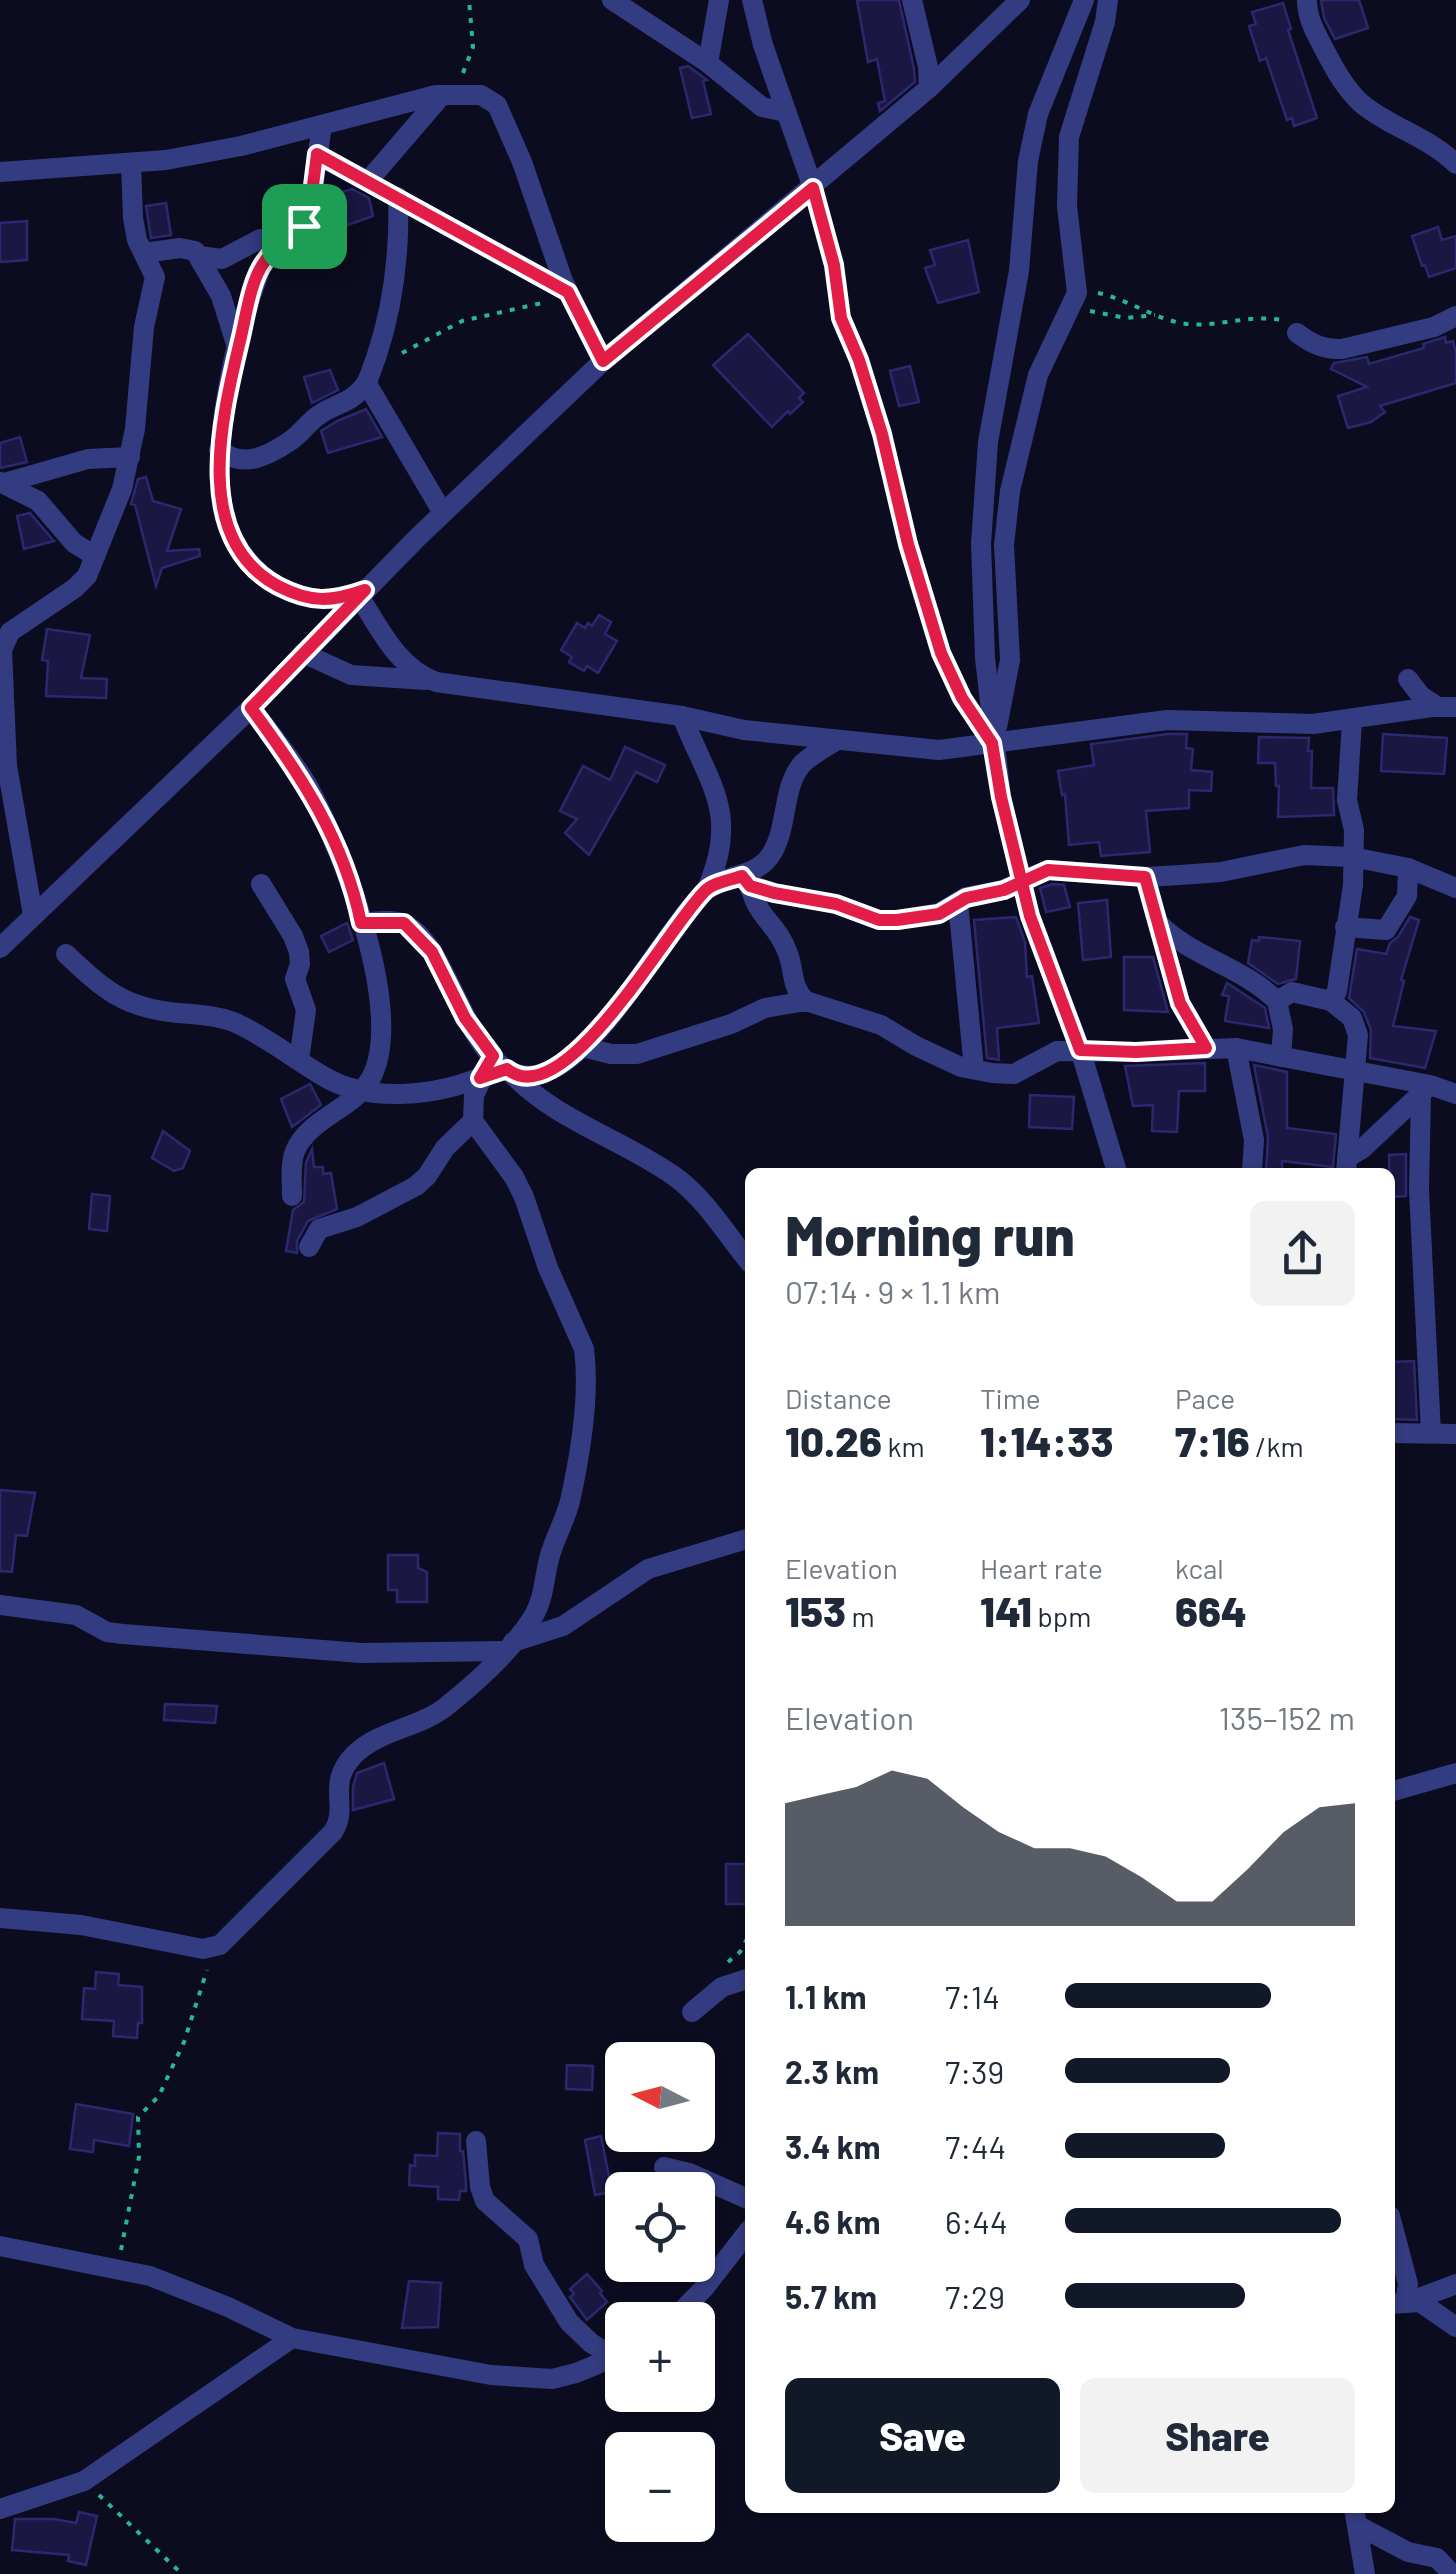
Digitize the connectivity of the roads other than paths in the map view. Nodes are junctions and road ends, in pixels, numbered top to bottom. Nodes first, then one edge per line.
1 (719, 0) edge
2 (752, 0) edge
3 (912, 0) edge
4 (1020, 0) edge
5 (1084, 0) edge
6 (1108, 0) edge
7 (1307, 0) edge
8 (623, 2) edge
9 (708, 62) junction
10 (929, 88) junction
11 (439, 95) junction
12 (786, 112) junction
13 (322, 125) junction
14 (317, 154) junction
15 (131, 164) junction
16 (1456, 164) edge
17 (0, 172) edge
18 (368, 181) junction
19 (813, 188) junction
20 (398, 197) junction
21 (285, 241) junction
22 (144, 253) junction
23 (199, 256) junction
24 (570, 296) junction
25 (1456, 316) edge
26 (1298, 332) road end
27 (238, 349) junction
28 (603, 361) junction
29 (368, 379) junction
30 (220, 450) junction
31 (130, 457) junction
32 (2, 483) edge
33 (443, 513) junction
34 (95, 556) junction
35 (362, 593) junction
36 (1, 648) edge
37 (303, 653) junction
38 (1408, 679) dead end
39 (436, 682) junction
40 (1447, 706) edge
41 (251, 708) junction
42 (682, 716) junction
43 (1352, 721) junction
44 (834, 742) junction
45 (992, 743) junction
46 (1352, 858) junction
47 (1408, 868) junction
48 (1145, 877) junction
49 (746, 881) junction
50 (1024, 881) junction
51 (260, 884) dead end
52 (1456, 888) edge
53 (707, 889) junction
54 (958, 902) junction
55 (33, 915) junction
56 (361, 923) junction
57 (1160, 925) junction
58 (1346, 927) junction
59 (0, 948) edge
60 (66, 954) dead end
61 (1277, 1001) junction
62 (806, 1002) junction
63 (1330, 1002) junction
64 (583, 1047) junction
65 (1206, 1048) junction
66 (1236, 1048) junction
67 (1080, 1050) junction
68 (1280, 1056) junction
69 (299, 1060) junction
70 (504, 1066) junction
71 (974, 1069) junction
72 (1354, 1072) junction
73 (480, 1078) junction
74 (1426, 1089) junction
75 (362, 1090) junction
76 (1455, 1091) edge
77 (1351, 1118) junction
78 (1392, 1118) junction
79 (473, 1120) junction
80 (1116, 1168) edge
81 (1252, 1168) edge
82 (1346, 1168) edge
83 (1347, 1168) edge
84 (292, 1196) dead end
85 (309, 1247) dead end
86 (745, 1257) edge
87 (1395, 1432) edge
88 (1430, 1433) junction
89 (1456, 1434) edge
90 (745, 1540) edge
91 (0, 1605) edge
92 (509, 1647) junction
93 (1456, 1773) edge
94 (1395, 1791) edge
95 (0, 1918) edge
96 (745, 1980) edge
97 (692, 2012) dead end
98 (476, 2141) dead end
99 (664, 2168) dead end
100 (745, 2198) edge
101 (745, 2235) edge
102 (1395, 2235) edge
103 (0, 2246) edge
104 (1456, 2284) edge
105 (691, 2302) edge
106 (1403, 2302) edge
107 (1456, 2327) edge
108 (292, 2338) junction
109 (605, 2350) edge
110 (605, 2361) edge
111 (0, 2509) edge
112 (1355, 2516) edge
113 (1366, 2574) edge
114 (1452, 2574) edge

1 - 9 street
2 - 12 street
3 - 10 street
4 - 10 street
5 - 45 street
6 - 45 street
7 - 16 street
8 - 9 street
9 - 12 street
10 - 19 street
11 - 13 street
11 - 18 street
11 - 24 street
12 - 19 street
13 - 14 street
13 - 15 street
14 - 18 street
14 - 21 street
15 - 17 street
15 - 22 street
18 - 20 street
19 - 28 street
20 - 24 street
20 - 29 street
21 - 23 street
21 - 27 street
22 - 23 street
22 - 31 street
23 - 27 street
24 - 28 street
25 - 26 street
27 - 30 street
28 - 33 street
29 - 30 street
29 - 33 street
30 - 35 street
31 - 32 street
31 - 34 street
32 - 34 street
33 - 35 street
34 - 36 street
35 - 37 street
35 - 39 street
36 - 55 street
37 - 39 street
37 - 41 street
38 - 40 street
39 - 42 street
40 - 43 street
41 - 55 street
41 - 56 street
42 - 44 street
42 - 53 street
43 - 45 street
43 - 46 street
44 - 45 street
44 - 49 street
45 - 50 street
46 - 47 street
46 - 48 street
46 - 58 street
47 - 52 street
47 - 58 street
48 - 50 street
48 - 57 street
49 - 53 street
49 - 54 street
49 - 62 street
50 - 54 street
50 - 67 street
51 - 69 street
53 - 64 street
54 - 71 street
55 - 59 street
56 - 70 street
56 - 75 street
57 - 61 street
57 - 65 street
58 - 63 street
60 - 69 street
61 - 63 street
61 - 68 street
62 - 64 street
62 - 71 street
63 - 72 street
64 - 70 street
65 - 66 street
65 - 67 street
66 - 68 street
66 - 81 street
67 - 71 street
67 - 80 street
68 - 72 street
69 - 75 street
70 - 73 street
70 - 86 street
72 - 74 street
72 - 77 street
73 - 75 street
73 - 79 street
74 - 76 street
74 - 78 street
74 - 88 street
75 - 84 street
77 - 78 street
77 - 82 street
78 - 83 street
79 - 85 street
79 - 92 street
87 - 88 street
88 - 89 street
90 - 92 street
91 - 92 street
92 - 95 street
93 - 94 street
96 - 97 street
98 - 109 street
99 - 100 street
101 - 105 street
102 - 106 street
103 - 108 street
104 - 106 street
106 - 107 street
108 - 110 street
108 - 111 street
112 - 113 street
112 - 114 street

